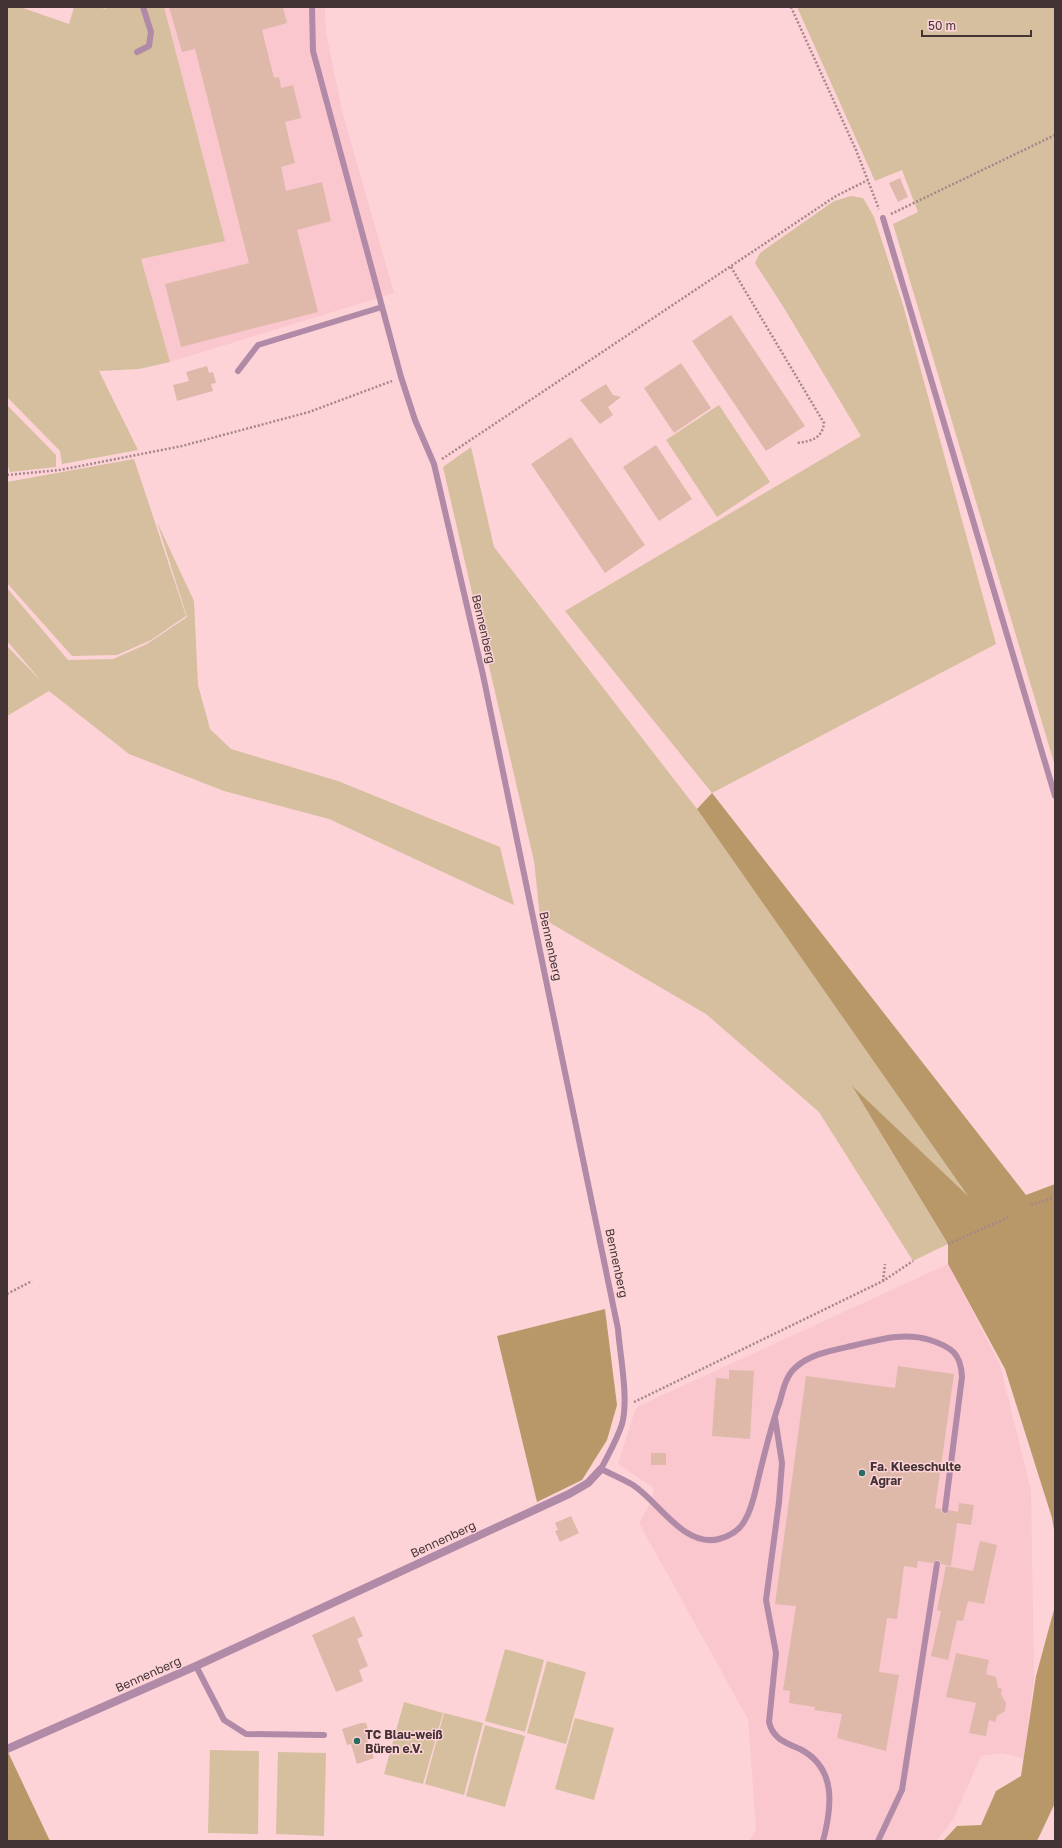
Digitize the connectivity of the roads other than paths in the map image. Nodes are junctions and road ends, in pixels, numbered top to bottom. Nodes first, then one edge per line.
1 (143, 7) edge
2 (312, 7) edge
3 (136, 52) dead end
4 (883, 218) road end
5 (382, 307) junction
6 (238, 371) dead end
7 (1055, 796) edge
8 (774, 1417) junction
9 (601, 1469) junction
10 (944, 1510) dead end
11 (936, 1564) dead end
12 (196, 1666) junction
13 (324, 1735) dead end
14 (7, 1749) edge
15 (823, 1841) edge
16 (878, 1841) edge

1 - 3 lane
2 - 5 lane, Bennenberg
4 - 7 lane
5 - 6 lane
5 - 9 lane, Bennenberg
8 - 9 lane
8 - 10 lane
8 - 15 lane
9 - 12 street, Bennenberg
11 - 16 lane
12 - 13 lane
12 - 14 street, Bennenberg

